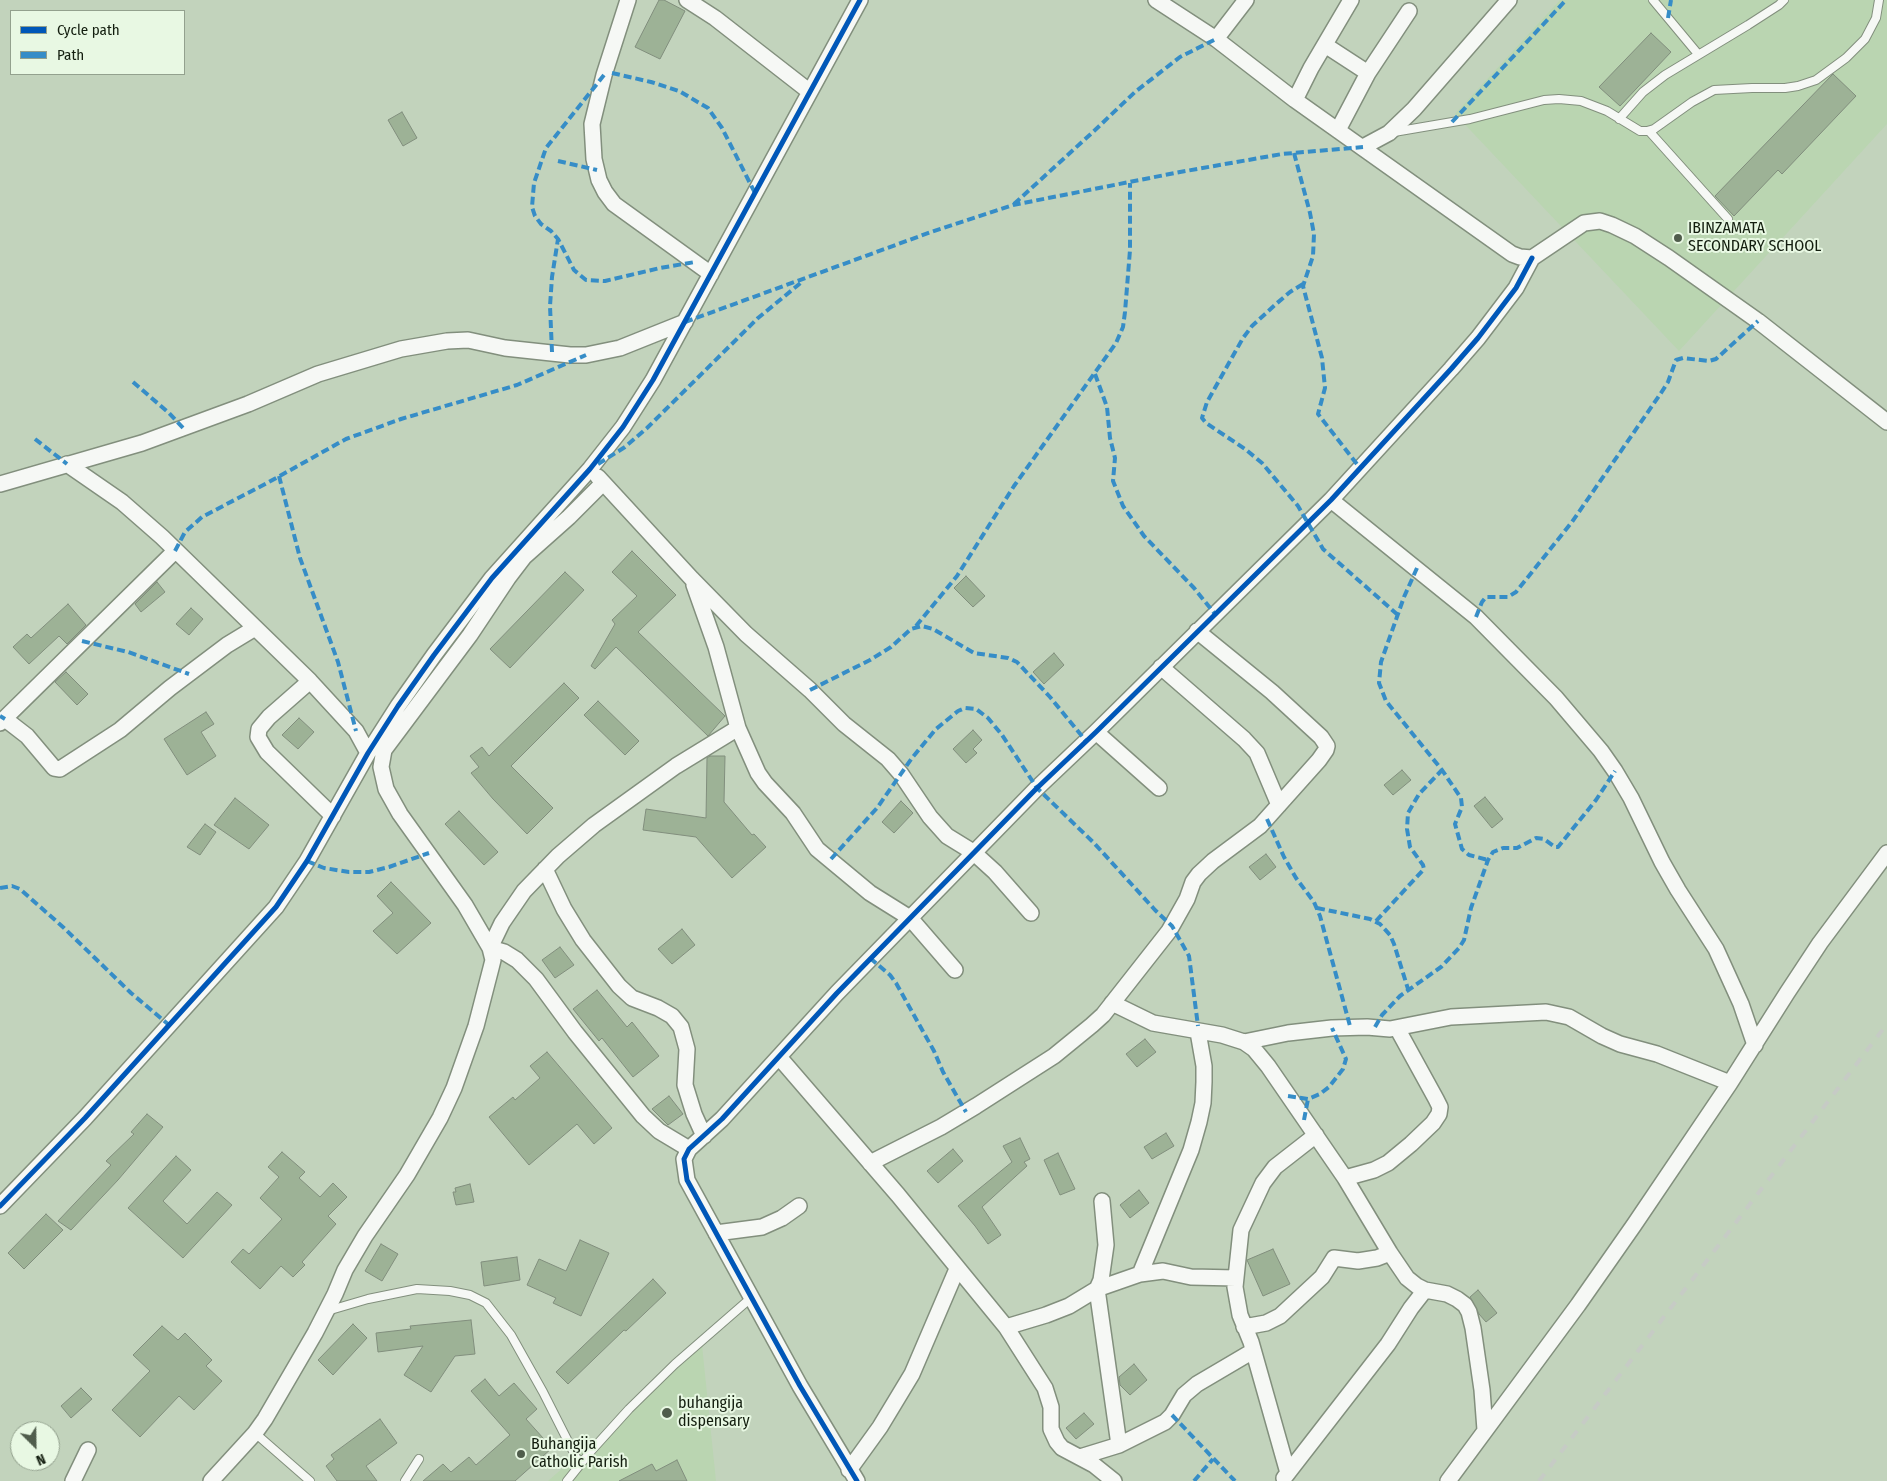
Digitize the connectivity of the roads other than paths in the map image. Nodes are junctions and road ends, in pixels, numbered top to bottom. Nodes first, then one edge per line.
1 (628, 0) edge
2 (687, 0) edge
3 (860, 0) edge
4 (1156, 0) edge
5 (1246, 0) edge
6 (1351, 0) edge
7 (1509, 0) edge
8 (1653, 0) edge
9 (1784, 0) edge
10 (1879, 0) edge
11 (1409, 11) dead end
12 (1216, 39) junction
13 (1325, 45) junction
14 (1698, 54) junction
15 (1368, 74) junction
16 (810, 92) junction
17 (1295, 100) junction
18 (1619, 119) junction
19 (1338, 130) junction
20 (1649, 131) junction
21 (1389, 133) junction
22 (1363, 147) junction
23 (1728, 219) dead end
24 (1532, 258) junction
25 (711, 274) junction
26 (685, 322) junction
27 (1887, 422) edge
28 (67, 464) junction
29 (590, 469) junction
30 (603, 483) junction
31 (0, 484) edge
32 (1331, 500) junction
33 (175, 551) junction
34 (692, 578) junction
35 (255, 628) junction
36 (1197, 631) junction
37 (1161, 667) junction
38 (310, 681) junction
39 (2, 721) edge
40 (738, 728) junction
41 (1096, 732) junction
42 (368, 753) junction
43 (1159, 788) dead end
44 (1279, 805) junction
45 (333, 816) junction
46 (973, 852) junction
47 (1887, 852) edge
48 (545, 868) junction
49 (1031, 912) dead end
50 (910, 918) junction
51 (490, 948) junction
52 (955, 970) dead end
53 (1112, 1003) junction
54 (1397, 1028) junction
55 (1198, 1032) junction
56 (1244, 1042) junction
57 (1755, 1045) junction
58 (779, 1057) junction
59 (1730, 1083) junction
60 (1316, 1135) junction
61 (704, 1136) junction
62 (689, 1150) junction
63 (870, 1163) junction
64 (1346, 1178) junction
65 (1102, 1201) dead end
66 (0, 1206) edge
67 (799, 1206) dead end
68 (716, 1233) junction
69 (1390, 1253) junction
70 (957, 1269) junction
71 (1140, 1274) junction
72 (1236, 1278) junction
73 (1411, 1282) junction
74 (1097, 1289) junction
75 (1425, 1290) junction
76 (752, 1297) junction
77 (1411, 1308) junction
78 (325, 1312) junction
79 (1006, 1327) junction
80 (1244, 1327) junction
81 (1253, 1352) junction
82 (1485, 1430) junction
83 (255, 1433) junction
84 (1119, 1445) junction
85 (88, 1450) dead end
86 (1080, 1457) junction
87 (419, 1459) dead end
88 (580, 1465) junction
89 (853, 1475) edge
90 (1285, 1477) edge
91 (73, 1481) edge
92 (210, 1481) edge
93 (310, 1481) edge
94 (405, 1481) edge
95 (567, 1481) edge
96 (1114, 1481) edge
97 (1448, 1481) edge

1 - 25 street
2 - 16 street
3 - 16 street
4 - 12 street
5 - 12 street
6 - 13 street
7 - 21 street
8 - 14 lane
9 - 14 lane
10 - 20 lane
11 - 15 street
12 - 17 street
13 - 15 street
13 - 17 street
14 - 18 lane
15 - 19 street
16 - 25 street
17 - 19 street
18 - 20 lane
18 - 21 lane
19 - 22 street
20 - 23 lane
21 - 22 street
22 - 24 street
24 - 27 street
24 - 32 street
25 - 26 street
26 - 28 street
26 - 29 street
28 - 31 street
28 - 33 street
29 - 30 street
29 - 42 street
30 - 34 street
30 - 51 street
32 - 36 street
32 - 57 street
33 - 35 street
33 - 39 street
34 - 40 street
34 - 46 street
35 - 38 street
35 - 39 street
36 - 37 street
36 - 44 street
37 - 41 street
37 - 44 street
38 - 42 street
38 - 45 street
40 - 48 street
40 - 50 street
41 - 43 street
41 - 46 street
42 - 45 street
44 - 53 street
45 - 66 street
46 - 49 street
46 - 50 street
47 - 57 street
48 - 51 street
48 - 61 street
50 - 52 street
50 - 58 street
51 - 62 street
51 - 78 street
53 - 55 street
53 - 63 street
54 - 56 street
54 - 59 street
54 - 64 street
55 - 56 street
55 - 71 street
56 - 60 street
57 - 59 street
58 - 61 street
58 - 63 street
59 - 82 street
60 - 64 street
60 - 72 street
61 - 62 street
62 - 68 street
63 - 70 street
64 - 69 street
65 - 74 street
67 - 68 street
68 - 76 street
69 - 73 street
69 - 80 street
70 - 79 street
70 - 89 street
71 - 72 street
71 - 74 street
72 - 80 street
73 - 75 street
73 - 77 street
74 - 79 street
74 - 84 street
75 - 77 street
75 - 82 street
76 - 88 lane
76 - 89 street
77 - 90 street
78 - 83 street
78 - 88 lane
79 - 86 street
80 - 81 street
81 - 84 street
81 - 90 street
82 - 97 street
83 - 92 street
83 - 93 lane
84 - 86 street
85 - 91 street
86 - 96 street
87 - 94 lane
88 - 95 lane

